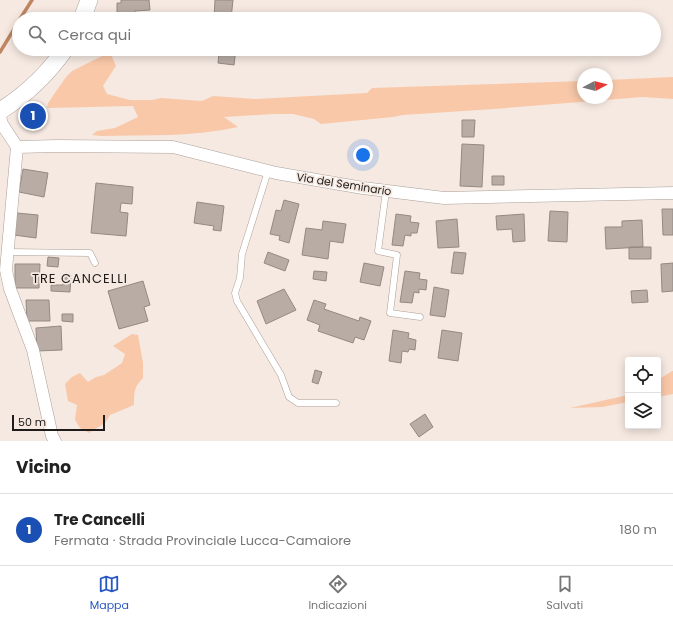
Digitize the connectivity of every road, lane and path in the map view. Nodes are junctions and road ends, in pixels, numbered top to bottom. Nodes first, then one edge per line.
1 (89, 0) edge
2 (85, 12) edge
3 (60, 56) edge
4 (0, 111) edge
5 (0, 118) edge
6 (17, 147) junction
7 (268, 171) junction
8 (386, 191) junction
9 (673, 193) edge
10 (7, 252) junction
11 (95, 263) dead end
12 (420, 317) dead end
13 (336, 403) dead end
14 (55, 441) edge

1 - 2 main road
3 - 4 main road
5 - 6 street
6 - 7 street, Via del Seminario
6 - 10 street
7 - 8 street, Via del Seminario
7 - 13 lane
8 - 9 street, Via del Seminario
8 - 12 lane
10 - 11 lane
10 - 14 street

